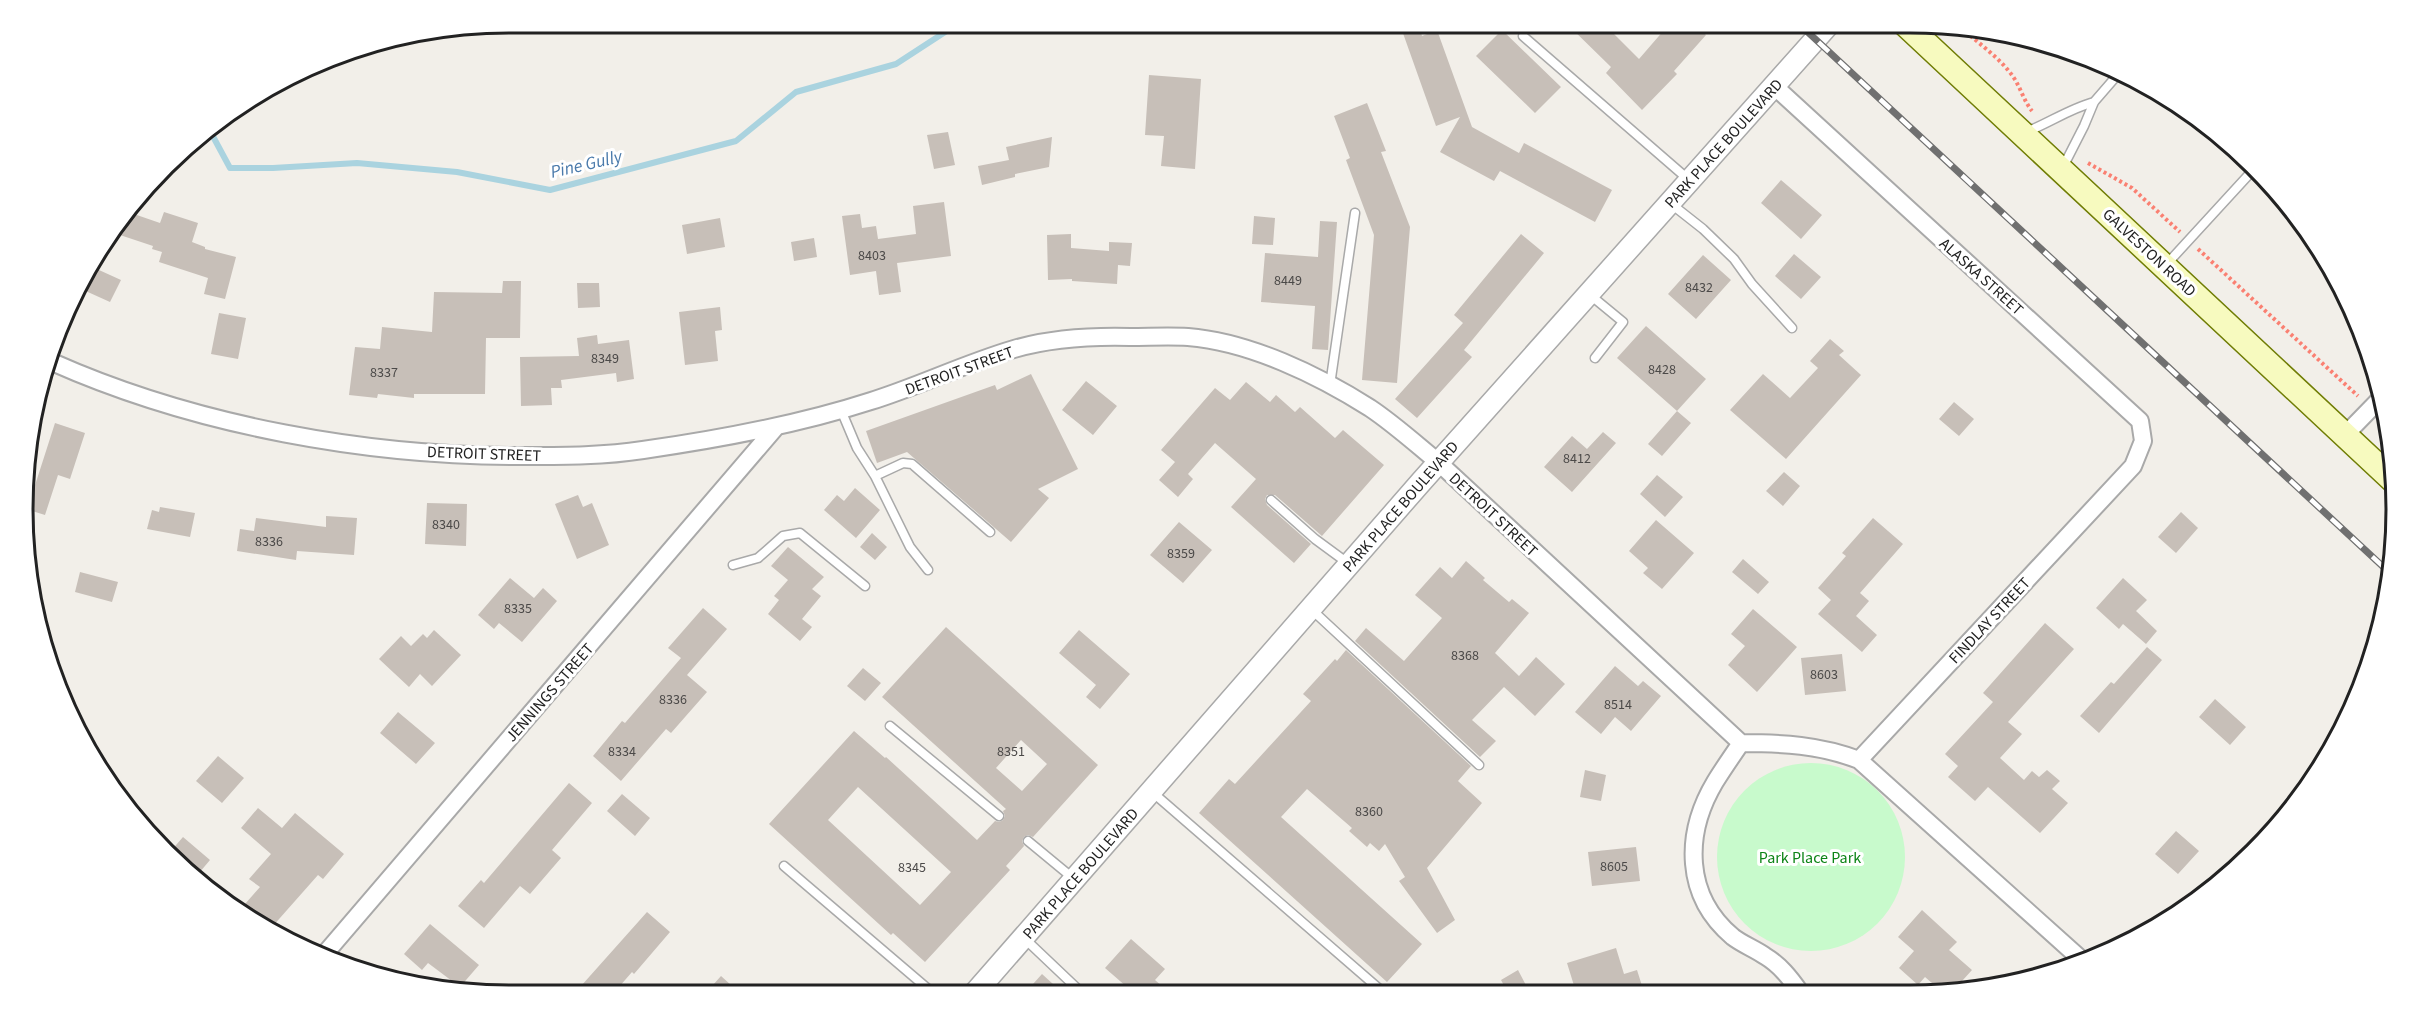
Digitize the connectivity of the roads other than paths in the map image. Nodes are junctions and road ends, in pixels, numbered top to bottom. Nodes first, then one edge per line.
1 (1820, 33) edge
2 (1920, 33) edge
3 (1523, 36) dead end
4 (2114, 79) edge
5 (1774, 86) junction
6 (2094, 102) junction
7 (2029, 124) junction
8 (2071, 164) junction
9 (2249, 174) edge
10 (1689, 181) junction
11 (1669, 203) junction
12 (1355, 213) dead end
13 (2165, 266) junction
14 (1587, 293) junction
15 (1792, 328) dead end
16 (1595, 358) dead end
17 (56, 364) edge
18 (1330, 386) junction
19 (2374, 405) edge
20 (841, 410) junction
21 (776, 427) junction
22 (2345, 435) junction
23 (1438, 462) junction
24 (2384, 472) edge
25 (875, 476) junction
26 (2120, 480) joint
27 (1271, 500) dead end
28 (990, 532) dead end
29 (1349, 564) junction
30 (733, 565) dead end
31 (928, 570) dead end
32 (865, 586) dead end
33 (1310, 609) junction
34 (890, 726) dead end
35 (1741, 743) junction
36 (1859, 760) junction
37 (1479, 765) dead end
38 (1151, 791) junction
39 (999, 816) dead end
40 (1028, 841) dead end
41 (784, 866) dead end
42 (1075, 879) junction
43 (1023, 938) junction
44 (329, 950) edge
45 (2076, 955) edge
46 (923, 985) edge
47 (982, 985) edge
48 (1073, 985) edge
49 (1375, 985) edge
50 (1795, 985) edge

1 - 5 street, PARK PLACE BOULEVARD
2 - 7 main road, GALVESTON ROAD
3 - 10 lane
4 - 6 lane
5 - 10 street, PARK PLACE BOULEVARD
5 - 26 street, ALASKA STREET
6 - 7 lane
6 - 8 lane
7 - 8 main road, GALVESTON ROAD
8 - 13 main road, GALVESTON ROAD
9 - 13 lane
10 - 11 street, PARK PLACE BOULEVARD
11 - 14 street, PARK PLACE BOULEVARD
11 - 15 lane
12 - 18 lane
13 - 22 main road, GALVESTON ROAD
14 - 16 lane
14 - 23 street, PARK PLACE BOULEVARD
17 - 21 street, DETROIT STREET
18 - 20 street, DETROIT STREET
18 - 23 street, DETROIT STREET
19 - 22 street
20 - 21 street, DETROIT STREET
20 - 25 lane
21 - 44 street, JENNINGS STREET
22 - 24 main road, GALVESTON ROAD
23 - 29 street, PARK PLACE BOULEVARD
23 - 35 street, DETROIT STREET
25 - 28 lane
25 - 31 lane
26 - 36 street, FINDLAY STREET
27 - 29 lane
29 - 33 street, PARK PLACE BOULEVARD
30 - 32 lane
33 - 37 lane
33 - 38 street, PARK PLACE BOULEVARD
34 - 39 lane
35 - 36 street
35 - 50 street
36 - 45 street
38 - 42 street, PARK PLACE BOULEVARD
38 - 49 lane
40 - 42 lane
41 - 46 lane
42 - 43 street, PARK PLACE BOULEVARD
43 - 47 street, PARK PLACE BOULEVARD
43 - 48 lane

